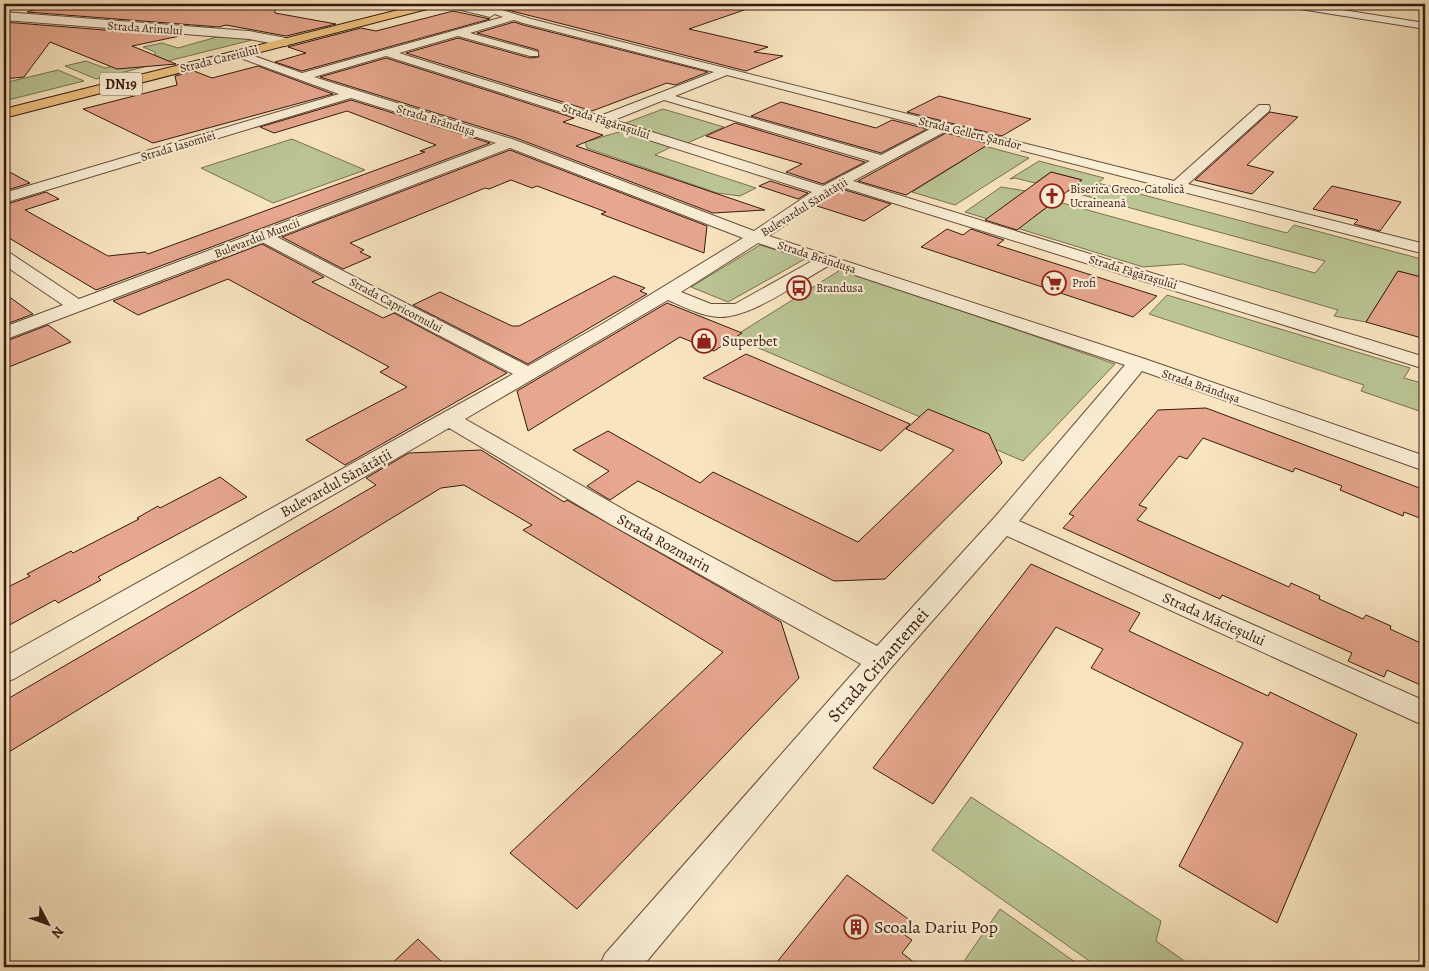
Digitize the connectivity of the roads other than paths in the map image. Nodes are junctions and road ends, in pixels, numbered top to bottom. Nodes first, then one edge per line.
1 (435, 4) edge
2 (441, 4) edge
3 (474, 4) edge
4 (1288, 4) edge
5 (4, 16) edge
6 (514, 17) junction
7 (1425, 26) edge
8 (458, 33) junction
9 (286, 42) junction
10 (388, 53) junction
11 (239, 54) junction
12 (534, 54) dead end
13 (728, 71) junction
14 (303, 76) junction
15 (351, 94) junction
16 (662, 96) junction
17 (1264, 108) dead end
18 (4, 114) edge
19 (602, 120) junction
20 (944, 127) junction
21 (510, 143) junction
22 (882, 160) junction
23 (840, 182) junction
24 (1177, 186) junction
25 (824, 191) junction
26 (4, 198) edge
27 (263, 236) junction
28 (756, 237) junction
29 (1425, 249) edge
30 (4, 257) edge
31 (826, 260) junction
32 (666, 292) junction
33 (76, 306) junction
34 (4, 334) edge
35 (1138, 363) junction
36 (1425, 363) edge
37 (528, 374) junction
38 (450, 420) junction
39 (1425, 464) edge
40 (1003, 524) junction
41 (880, 661) junction
42 (4, 671) edge
43 (1425, 714) edge
44 (618, 967) edge

1 - 9 main road, Strada Careiului / DN19
2 - 6 street, Strada Gellert Șandor
3 - 6 street, Strada Gellert Șandor
4 - 7 street
5 - 9 street, Strada Arinului
6 - 8 street
6 - 13 street, Strada Gellert Șandor
8 - 10 street
8 - 12 street
9 - 11 main road, Strada Careiului / DN19
10 - 14 street
10 - 19 street, Strada Făgărașului
11 - 14 street, Strada Brândușa
11 - 18 main road, Strada Careiului / DN19
13 - 16 street
13 - 20 street, Strada Gellert Șandor
14 - 15 street, Strada Brândușa
15 - 21 street, Strada Brândușa
15 - 26 street, Strada Iasomiei
16 - 19 street
16 - 22 street
17 - 24 street
19 - 25 street, Strada Făgărașului
20 - 22 street, Bulevardul Sănătății
20 - 24 street, Strada Gellert Șandor
21 - 27 street, Bulevardul Muncii
21 - 28 street, Strada Brândușa
22 - 23 street, Bulevardul Sănătății
23 - 25 street, Bulevardul Sănătății
23 - 36 street, Strada Făgărașului
24 - 29 street, Strada Gellert Șandor
25 - 28 street, Bulevardul Sănătății
27 - 33 street, Bulevardul Muncii
27 - 37 street, Strada Capricornului
28 - 31 street, Strada Brândușa
28 - 32 street, Bulevardul Sănătății
30 - 33 street
31 - 32 street
31 - 35 street, Strada Brândușa
32 - 37 street, Bulevardul Sănătății
33 - 34 street, Bulevardul Muncii
35 - 39 street, Strada Brândușa
35 - 40 street, Strada Crizantemei
37 - 38 street, Bulevardul Sănătății
38 - 41 street, Strada Rozmarin
38 - 42 street, Bulevardul Sănătății
40 - 41 street, Strada Crizantemei
40 - 43 street, Strada Măcieșului
41 - 44 street, Strada Crizantemei

